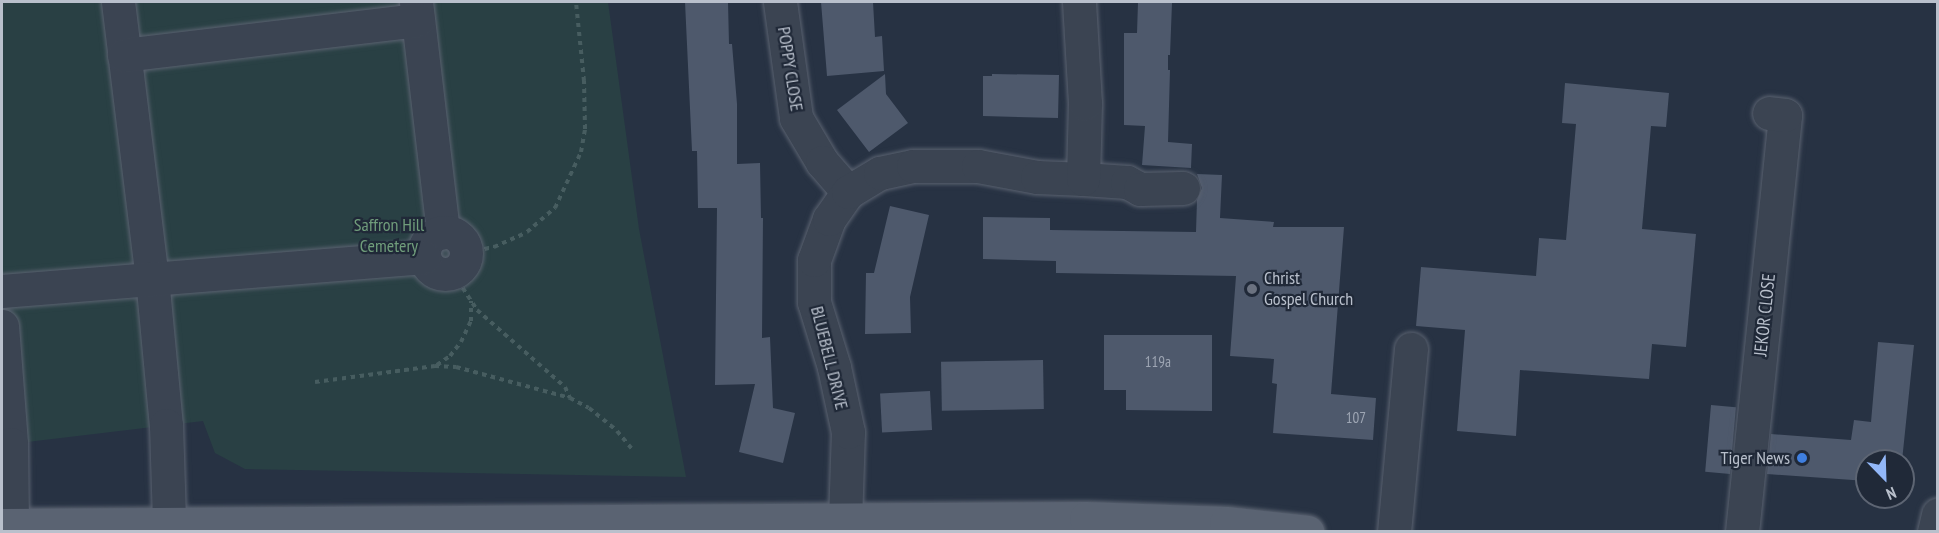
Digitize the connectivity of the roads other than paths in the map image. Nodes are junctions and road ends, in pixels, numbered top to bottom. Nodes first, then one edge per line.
1 (118, 2) edge
2 (780, 2) edge
3 (1079, 2) edge
4 (417, 11) edge
5 (124, 55) junction
6 (1769, 113) dead end
7 (1083, 179) junction
8 (1183, 188) dead end
9 (848, 192) junction
10 (152, 278) junction
11 (2, 291) edge
12 (2, 326) edge
13 (1411, 349) dead end
14 (1938, 514) edge
15 (845, 521) junction
16 (169, 523) junction
17 (7, 525) edge
18 (1086, 525) edge
19 (736, 527) edge
20 (1308, 531) edge
21 (1394, 531) edge
22 (1742, 531) edge
23 (1934, 531) edge

1 - 5 street
2 - 9 street, POPPY CLOSE
3 - 7 street
4 - 5 street
4 - 10 street
5 - 10 street
6 - 22 street, JEKOR CLOSE
7 - 8 street, BLUEBELL DRIVE
7 - 9 street, BLUEBELL DRIVE
9 - 15 street, BLUEBELL DRIVE
10 - 11 street
10 - 16 street
12 - 17 street
13 - 21 street
14 - 23 street
15 - 18 main road
15 - 19 main road
16 - 17 main road
16 - 19 main road
18 - 20 main road

